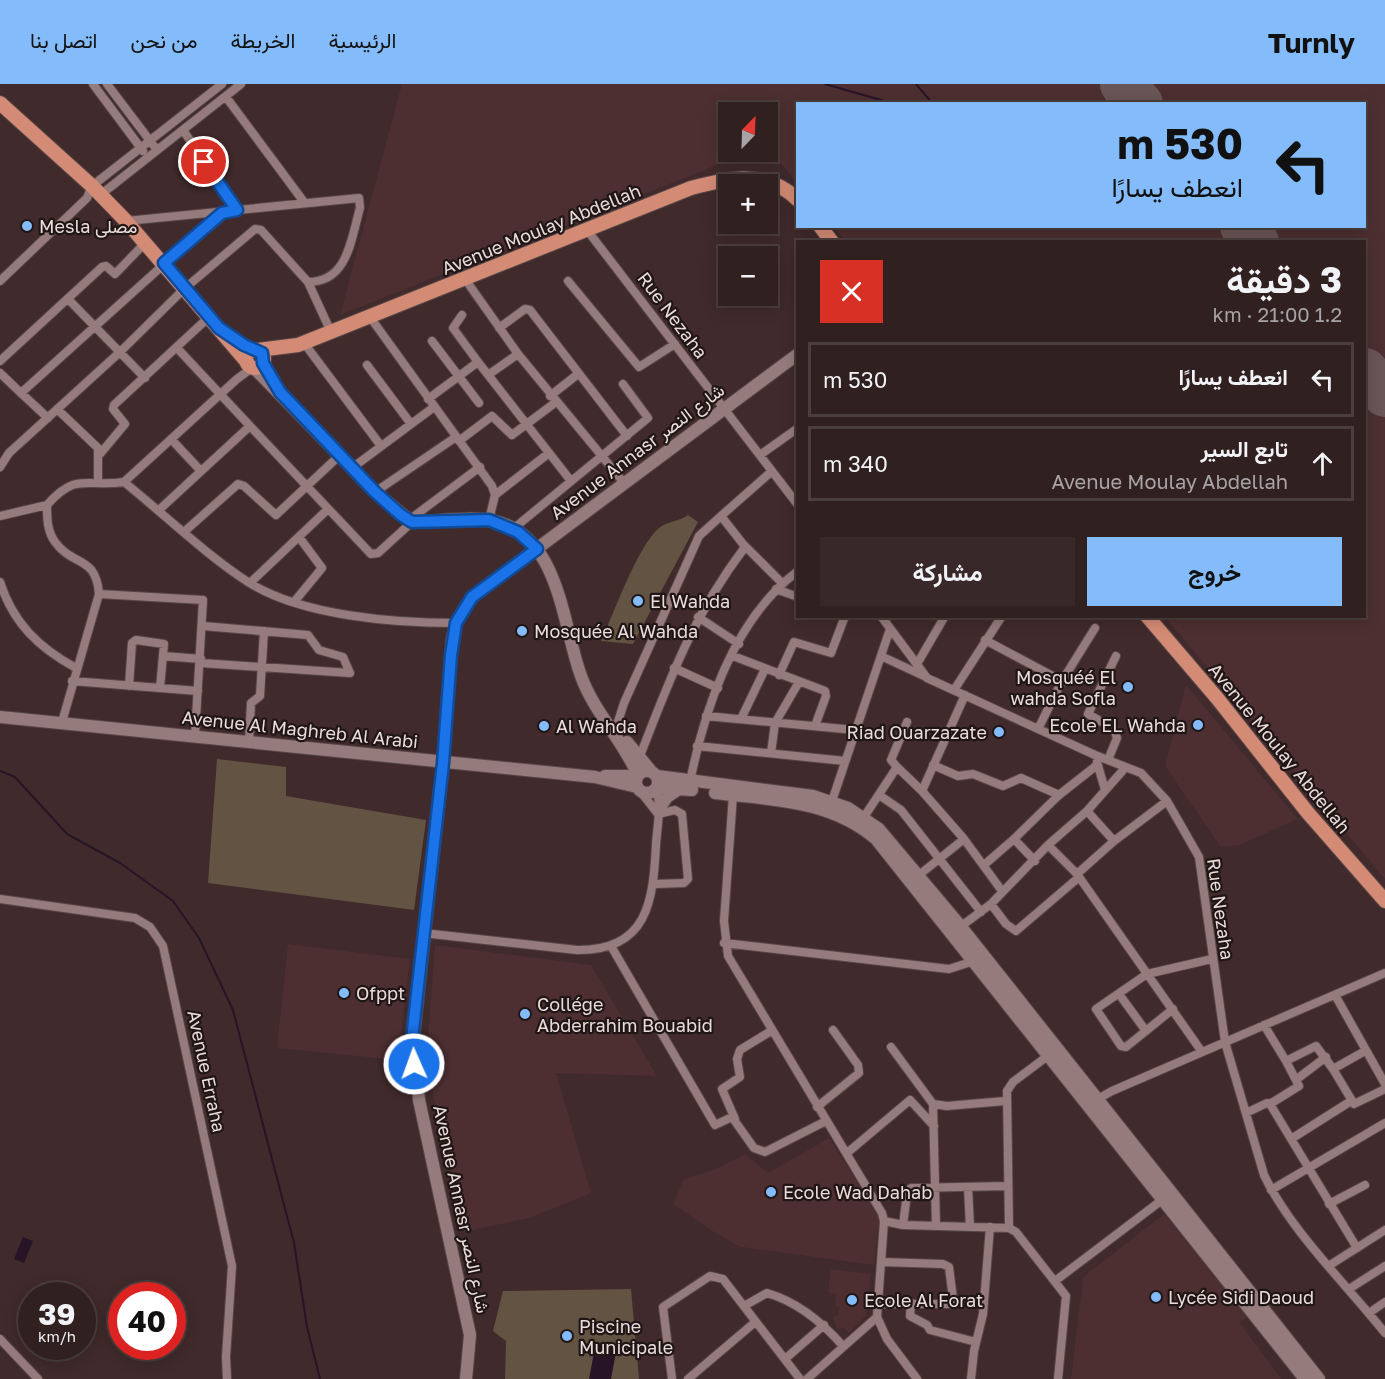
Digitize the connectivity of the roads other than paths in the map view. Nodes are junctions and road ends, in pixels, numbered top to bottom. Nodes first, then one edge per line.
1 (93, 84) edge
2 (107, 84) edge
3 (222, 84) edge
4 (238, 85) edge
5 (226, 97) junction
6 (0, 103) edge
7 (183, 130) junction
8 (150, 141) junction
9 (140, 148) junction
10 (157, 150) junction
11 (147, 158) junction
12 (93, 193) junction
13 (796, 199) edge
14 (304, 202) junction
15 (237, 210) junction
16 (222, 213) junction
17 (126, 221) junction
18 (587, 230) junction
19 (145, 243) junction
20 (164, 263) junction
21 (465, 279) junction
22 (0, 281) edge
23 (568, 281) dead end
24 (308, 282) junction
25 (184, 289) junction
26 (68, 298) junction
27 (462, 315) dead end
28 (209, 316) junction
29 (370, 317) junction
30 (94, 326) junction
31 (499, 328) junction
32 (331, 332) junction
33 (432, 341) dead end
34 (301, 344) junction
35 (675, 344) junction
36 (177, 348) junction
37 (120, 352) junction
38 (518, 354) junction
39 (796, 355) edge
40 (0, 361) edge
41 (255, 361) junction
42 (478, 362) junction
43 (367, 365) dead end
44 (0, 373) edge
45 (488, 375) junction
46 (578, 375) junction
47 (459, 376) junction
48 (145, 378) junction
49 (623, 384) dead end
50 (21, 393) junction
51 (220, 394) junction
52 (428, 399) junction
53 (553, 399) junction
54 (479, 403) dead end
55 (434, 407) junction
56 (723, 408) junction
57 (57, 409) junction
58 (48, 418) junction
59 (411, 424) junction
60 (527, 424) junction
61 (250, 426) junction
62 (796, 429) edge
63 (627, 436) junction
64 (171, 439) junction
65 (458, 439) junction
66 (381, 446) junction
67 (549, 453) junction
68 (100, 454) junction
69 (340, 455) junction
70 (600, 456) junction
71 (760, 456) junction
72 (480, 467) junction
73 (0, 468) edge
74 (351, 468) junction
75 (201, 470) junction
76 (772, 471) junction
77 (571, 481) junction
78 (98, 482) junction
79 (124, 482) junction
80 (624, 483) junction
81 (306, 487) junction
82 (375, 492) junction
83 (495, 495) junction
84 (796, 502) edge
85 (47, 505) junction
86 (328, 509) junction
87 (159, 510) junction
88 (0, 516) edge
89 (722, 516) junction
90 (489, 520) junction
91 (410, 521) junction
92 (513, 530) junction
93 (185, 531) junction
94 (298, 537) junction
95 (745, 547) junction
96 (537, 549) junction
97 (796, 573) edge
98 (0, 582) edge
99 (249, 583) junction
100 (779, 586) junction
101 (99, 594) junction
102 (796, 596) edge
103 (294, 602) junction
104 (698, 617) junction
105 (844, 618) edge
106 (885, 618) edge
107 (944, 618) edge
108 (1001, 618) edge
109 (1149, 618) edge
110 (456, 623) junction
111 (203, 626) junction
112 (1095, 628) dead end
113 (890, 629) junction
114 (264, 631) junction
115 (985, 640) junction
116 (739, 644) junction
117 (163, 656) junction
118 (733, 656) junction
119 (881, 656) junction
120 (1116, 656) dead end
121 (201, 661) junction
122 (917, 664) junction
123 (262, 667) junction
124 (76, 668) junction
125 (674, 668) junction
126 (765, 669) junction
127 (779, 675) junction
128 (927, 678) junction
129 (72, 681) junction
130 (1062, 681) junction
131 (799, 682) junction
132 (129, 686) junction
133 (160, 688) junction
134 (718, 688) junction
135 (954, 690) junction
136 (198, 691) junction
137 (965, 695) junction
138 (706, 716) junction
139 (0, 717) edge
140 (741, 719) junction
141 (62, 722) junction
142 (908, 722) dead end
143 (775, 723) junction
144 (815, 726) junction
145 (1038, 729) junction
146 (855, 730) junction
147 (615, 731) junction
148 (195, 735) junction
149 (249, 742) junction
150 (698, 746) junction
151 (626, 750) junction
152 (771, 753) junction
153 (1095, 755) junction
154 (640, 756) junction
155 (845, 760) junction
156 (1108, 760) junction
157 (443, 763) junction
158 (933, 765) junction
159 (1097, 765) junction
160 (897, 767) junction
161 (1125, 768) junction
162 (611, 774) junction
163 (595, 777) junction
164 (655, 781) junction
165 (638, 782) junction
166 (690, 782) junction
167 (679, 789) junction
168 (1105, 790) junction
169 (922, 791) junction
170 (733, 795) junction
171 (879, 795) junction
172 (1059, 795) junction
173 (831, 801) junction
174 (1167, 801) junction
175 (1088, 811) junction
176 (659, 812) junction
177 (864, 817) junction
178 (964, 839) junction
179 (1014, 839) junction
180 (1114, 841) junction
181 (1048, 845) junction
182 (940, 859) junction
183 (1035, 861) junction
184 (984, 865) junction
185 (919, 875) junction
186 (1078, 876) junction
187 (654, 884) junction
188 (1002, 891) junction
189 (0, 899) edge
190 (1385, 902) edge
191 (991, 904) junction
192 (981, 912) junction
193 (959, 931) junction
194 (423, 933) junction
195 (724, 943) junction
196 (611, 946) junction
197 (1212, 959) junction
198 (974, 961) junction
199 (1147, 974) junction
200 (1385, 974) edge
201 (1119, 994) junction
202 (1335, 995) junction
203 (1173, 1009) junction
204 (1264, 1025) junction
205 (833, 1030) dead end
206 (771, 1031) junction
207 (1146, 1031) junction
208 (1225, 1042) junction
209 (891, 1047) dead end
210 (1365, 1051) junction
211 (1202, 1052) junction
212 (1048, 1055) junction
213 (1326, 1057) junction
214 (1286, 1061) junction
215 (1333, 1069) junction
216 (1297, 1079) junction
217 (1384, 1083) edge
218 (1005, 1101) junction
219 (1351, 1101) junction
220 (1092, 1102) junction
221 (933, 1104) junction
222 (1270, 1104) junction
223 (817, 1107) junction
224 (1246, 1113) junction
225 (735, 1119) junction
226 (826, 1120) junction
227 (1385, 1123) edge
228 (934, 1126) junction
229 (1291, 1139) junction
230 (847, 1154) junction
231 (1308, 1169) junction
232 (1365, 1185) dead end
233 (1008, 1186) junction
234 (968, 1187) junction
235 (933, 1188) junction
236 (1271, 1190) junction
237 (1166, 1197) junction
238 (1329, 1204) junction
239 (884, 1221) junction
240 (903, 1225) junction
241 (936, 1226) junction
242 (970, 1227) junction
243 (990, 1227) junction
244 (1008, 1228) junction
245 (1385, 1230) edge
246 (1357, 1248) junction
247 (881, 1262) junction
248 (1330, 1266) junction
249 (1385, 1266) edge
250 (1055, 1281) junction
251 (1349, 1289) junction
252 (1385, 1302) edge
253 (877, 1304) junction
254 (911, 1304) junction
255 (744, 1306) junction
256 (1369, 1313) junction
257 (877, 1317) junction
258 (754, 1323) junction
259 (824, 1325) junction
260 (1385, 1333) edge
261 (0, 1339) edge
262 (976, 1342) junction
263 (843, 1346) junction
264 (785, 1359) junction
265 (38, 1379) edge
266 (227, 1379) edge
267 (466, 1379) edge
268 (672, 1379) edge
269 (688, 1379) edge
270 (800, 1379) edge
271 (807, 1379) edge
272 (917, 1379) edge
273 (971, 1379) edge
274 (1058, 1379) edge
275 (1305, 1379) edge
276 (1319, 1379) edge

1 - 9 street
2 - 8 street
3 - 8 street
4 - 5 street
5 - 7 street
5 - 14 street
6 - 12 main road
7 - 10 street
7 - 15 street
8 - 9 street
8 - 10 street
9 - 11 street
9 - 12 street
10 - 11 street
11 - 12 street
12 - 17 main road
12 - 22 street
13 - 18 main road, Avenue Moulay Abdellah
14 - 15 street
14 - 24 street
15 - 16 street
16 - 17 street
16 - 20 street
17 - 19 main road
18 - 21 main road, Avenue Moulay Abdellah
18 - 35 street, Rue Nezaha
19 - 20 main road
19 - 26 street
20 - 25 main road
20 - 30 street
21 - 29 main road, Avenue Moulay Abdellah
21 - 31 street
23 - 35 street
24 - 25 street
24 - 32 street
25 - 28 main road
25 - 37 street
26 - 30 street
26 - 40 street
27 - 42 street
28 - 36 street
28 - 41 main road
29 - 32 main road, Avenue Moulay Abdellah
29 - 52 street
30 - 37 street
30 - 50 street
31 - 38 street
31 - 46 street
32 - 34 main road, Avenue Moulay Abdellah
33 - 47 street
34 - 41 main road, Avenue Moulay Abdellah
34 - 66 street
35 - 56 street, Rue Nezaha
36 - 48 street
36 - 51 street
37 - 48 street
37 - 57 street
38 - 45 street
38 - 53 street
39 - 56 main road, Avenue Annasr شارع النصر
41 - 51 street
41 - 69 main road
42 - 45 street
42 - 47 street
43 - 59 street
44 - 50 street
45 - 60 street
46 - 53 street
46 - 63 street
47 - 52 street
47 - 54 street
48 - 68 street
49 - 63 street
50 - 58 street
51 - 61 street
51 - 64 street
52 - 55 street
53 - 60 street
53 - 70 street
55 - 59 street
55 - 65 street
56 - 71 street, Rue Nezaha
56 - 80 main road, Avenue Annasr شارع النصر
57 - 58 street
57 - 68 street
58 - 73 street
59 - 66 street
60 - 65 street
60 - 67 street
61 - 75 street
61 - 81 street
62 - 71 street
63 - 70 street
64 - 75 street
64 - 79 street
65 - 72 street
65 - 82 street
66 - 74 street
67 - 77 street
67 - 83 street
68 - 78 street
69 - 74 main road
69 - 81 street
70 - 77 street
70 - 80 street
71 - 76 street, Rue Nezaha
72 - 83 street
72 - 91 street
74 - 82 main road
75 - 87 street
76 - 84 street, Rue Nezaha
76 - 89 street
77 - 92 street
78 - 79 street
78 - 85 street
79 - 87 street
80 - 96 main road, Avenue Annasr شارع النصر
81 - 86 street
81 - 93 street
82 - 91 main road
83 - 90 street
85 - 88 street
85 - 101 street
86 - 91 street
86 - 94 street
87 - 93 street
89 - 95 street
89 - 147 street
90 - 91 main road
90 - 92 main road
92 - 96 main road
93 - 99 street
94 - 99 street
94 - 103 street
95 - 100 street
95 - 104 street
96 - 110 main road, Avenue Annasr شارع النصر
96 - 147 main road
97 - 100 street
98 - 124 street
99 - 103 street
100 - 102 street
100 - 116 street
101 - 111 street
101 - 124 street
103 - 110 street
104 - 116 street
104 - 125 street
105 - 127 street
106 - 113 street
107 - 122 street
108 - 115 street
109 - 190 main road, Avenue Moulay Abdellah
110 - 157 main road, Avenue Annasr شارع النصر
111 - 114 street
111 - 121 street
112 - 130 street
113 - 119 street
113 - 122 street
114 - 123 street
114 - 123 street
115 - 130 street
115 - 135 street
116 - 118 street
117 - 121 street
117 - 132 street
117 - 133 street
118 - 126 street
118 - 134 street
119 - 128 street, Rue Nezaha
119 - 146 street
120 - 156 street
121 - 123 street
121 - 136 street
122 - 128 street
123 - 149 street
124 - 129 street
125 - 134 street
125 - 154 street
126 - 127 street
126 - 140 street
127 - 131 street
128 - 135 street, Rue Nezaha
129 - 132 street
129 - 141 street
130 - 145 street
131 - 143 street
131 - 144 street
132 - 133 street
133 - 136 street
134 - 138 street
135 - 137 street, Rue Nezaha
136 - 148 street
137 - 145 street, Rue Nezaha
137 - 158 street
138 - 140 street
138 - 150 street
139 - 141 main road, Avenue Al Maghreb Al Arabi
140 - 143 street
141 - 148 main road, Avenue Al Maghreb Al Arabi
142 - 160 street
143 - 144 street
143 - 152 street
144 - 146 street
145 - 153 street, Rue Nezaha
146 - 155 street
147 - 151 main road
147 - 154 main road
148 - 149 main road, Avenue Al Maghreb Al Arabi
149 - 157 main road, Avenue Al Maghreb Al Arabi
150 - 152 street
150 - 166 street
151 - 162 main road
151 - 165 main road
152 - 155 street
153 - 156 street, Rue Nezaha
153 - 159 street
154 - 164 main road
155 - 173 street
156 - 161 street, Rue Nezaha
157 - 163 main road, Avenue Al Maghreb Al Arabi
157 - 194 main road, Avenue Annasr شارع النصر
158 - 169 street
158 - 172 street
159 - 168 street
159 - 172 street
160 - 169 street
160 - 171 street
161 - 168 street
161 - 174 street, Rue Nezaha
162 - 163 main road, Avenue Al Maghreb Al Arabi
162 - 165 main road, Avenue Al Maghreb Al Arabi
163 - 165 main road, Avenue Al Maghreb Al Arabi
164 - 165 main road
164 - 165 main road
164 - 166 main road
164 - 167 main road
164 - 176 street
165 - 176 street
166 - 173 main road
167 - 170 main road
167 - 176 main road
168 - 175 street
169 - 178 street
170 - 193 main road
170 - 195 street
171 - 177 street
171 - 182 street
172 - 179 street
173 - 177 main road
174 - 180 street
174 - 197 street, Rue Nezaha
175 - 180 street
175 - 181 street
176 - 187 street
176 - 187 street
177 - 185 main road
178 - 182 street
178 - 184 street
179 - 183 street
179 - 184 street
180 - 186 street
181 - 183 street
181 - 186 street
182 - 185 street
182 - 192 street
183 - 188 street
184 - 188 street
185 - 193 main road
186 - 191 street
186 - 199 street
187 - 196 street
188 - 191 street
189 - 266 street, Avenue Erraha
191 - 192 street
192 - 193 street
193 - 198 main road
193 - 220 main road
194 - 196 street
194 - 267 main road, Avenue Annasr شارع النصر
195 - 198 street
195 - 206 street
196 - 225 street
197 - 199 street
197 - 208 street, Rue Nezaha
198 - 212 main road
199 - 201 street
199 - 203 street
200 - 202 street
201 - 207 street
201 - 207 street
202 - 204 street
202 - 210 street
203 - 207 street
203 - 211 street
204 - 208 street
204 - 214 street
205 - 223 street
206 - 223 street
206 - 225 street
208 - 211 street
208 - 224 street, Rue Nezaha
209 - 221 street
210 - 215 street
210 - 217 street
211 - 220 street
212 - 218 street
212 - 220 main road
213 - 214 street
213 - 215 street
213 - 216 street
214 - 216 street
215 - 219 street
216 - 222 street
217 - 219 street
218 - 221 street
218 - 233 street
219 - 229 street
220 - 237 main road
221 - 228 street
222 - 224 street
222 - 229 street
223 - 226 street
224 - 236 street, Rue Nezaha
225 - 226 street
226 - 230 street
227 - 231 street
228 - 230 street
228 - 235 street
229 - 231 street
230 - 239 street
231 - 236 street
231 - 238 street
232 - 238 street
233 - 234 street
233 - 244 street
234 - 235 street
234 - 242 street
235 - 240 street
235 - 241 street
236 - 248 street, Rue Nezaha
237 - 250 street
237 - 275 main road
237 - 276 main road
238 - 246 street
239 - 240 street
239 - 247 street
240 - 241 street
241 - 242 street
242 - 243 street
243 - 244 street
243 - 262 street
244 - 250 street
245 - 246 street
246 - 248 street
247 - 253 street
247 - 254 street
248 - 251 street, Rue Nezaha
249 - 251 street
250 - 274 street
251 - 256 street, Rue Nezaha
252 - 256 street
253 - 254 street
253 - 257 street
254 - 262 street
255 - 258 street
255 - 259 street
255 - 268 street
256 - 260 street, Rue Nezaha
257 - 263 street
257 - 272 street
258 - 264 street
258 - 269 street
259 - 263 street
259 - 264 street
261 - 265 street
262 - 273 street
263 - 271 street
264 - 270 street

